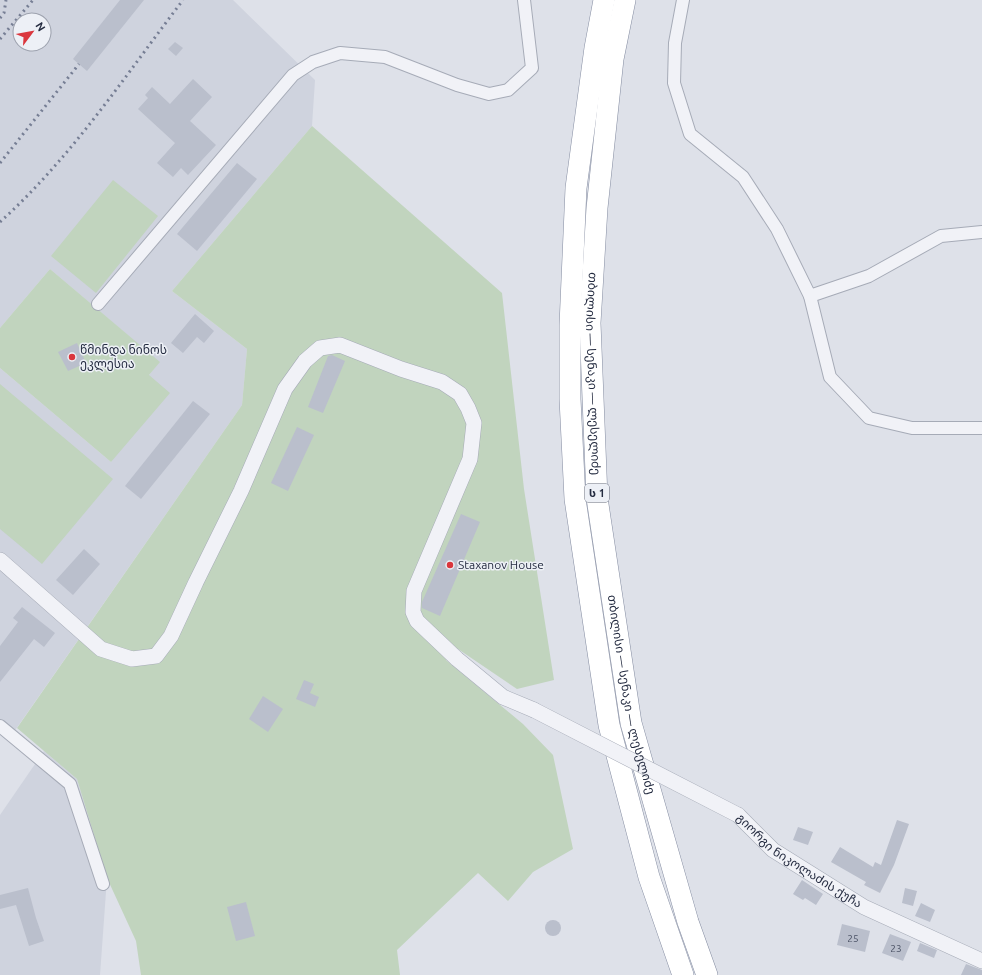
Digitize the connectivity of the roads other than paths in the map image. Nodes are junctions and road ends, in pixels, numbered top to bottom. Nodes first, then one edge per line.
1 (524, 0) edge
2 (604, 0) edge
3 (625, 0) edge
4 (683, 0) edge
5 (982, 232) edge
6 (810, 296) junction
7 (98, 304) dead end
8 (982, 428) edge
9 (0, 560) edge
10 (0, 726) edge
11 (103, 884) dead end
12 (982, 961) edge
13 (684, 975) edge
14 (707, 975) edge

1 - 7 street
2 - 13 highway, თბილისი — სენაკი — ლესელიძე / ს 1
3 - 14 highway, თბილისი — სენაკი — ლესელიძე / ს 1
4 - 6 street
5 - 6 street
6 - 8 street
9 - 12 street, გიორგი ნიკოლაძის ქუჩა, bridge
10 - 11 street

